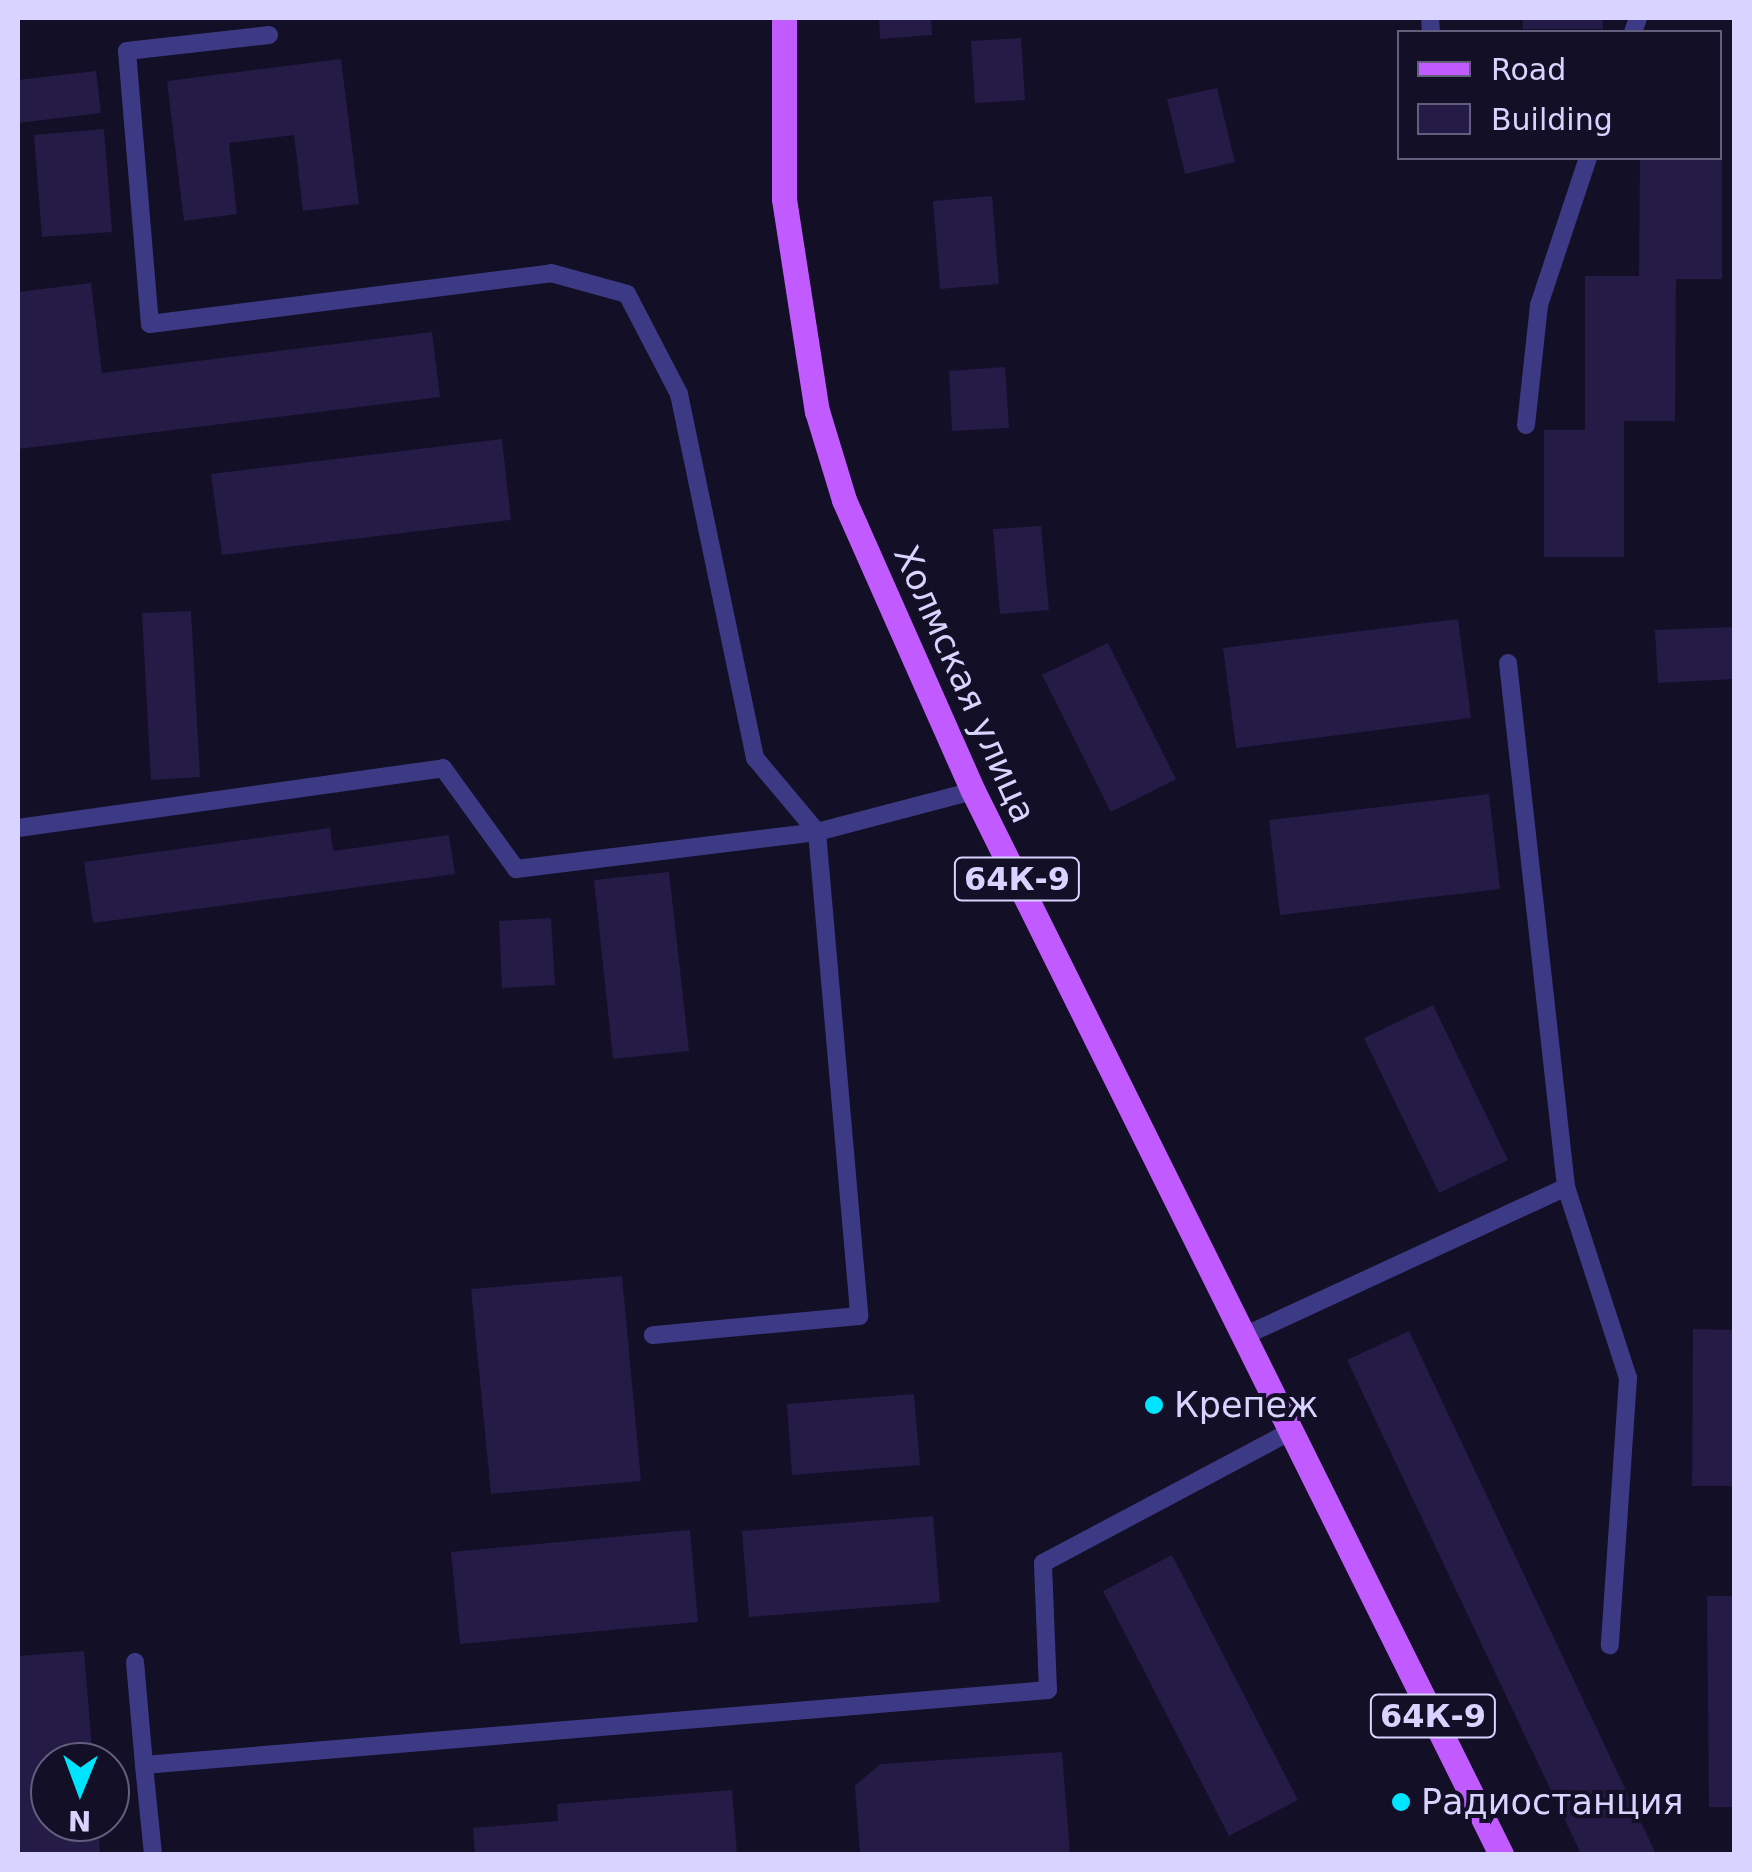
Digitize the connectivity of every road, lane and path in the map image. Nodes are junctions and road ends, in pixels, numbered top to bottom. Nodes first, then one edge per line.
1 (784, 18) edge
2 (269, 35) dead end
3 (1587, 160) edge
4 (1526, 425) dead end
5 (1508, 663) dead end
6 (973, 790) junction
7 (18, 828) edge
8 (817, 832) junction
9 (1566, 1187) junction
10 (653, 1335) dead end
11 (1244, 1336) junction
12 (1291, 1430) junction
13 (1610, 1645) dead end
14 (135, 1662) dead end
15 (144, 1764) junction
16 (153, 1854) edge
17 (1501, 1854) edge

1 - 6 main road, Холмская улица / 64К-9
2 - 8 lane
3 - 4 lane
5 - 9 lane
6 - 8 lane
6 - 11 main road, Холмская улица / 64К-9
7 - 8 lane
8 - 10 lane
9 - 11 lane
9 - 13 lane
11 - 12 main road, Холмская улица / 64К-9
12 - 15 lane
12 - 17 main road, Холмская улица / 64К-9
14 - 15 lane
15 - 16 lane

